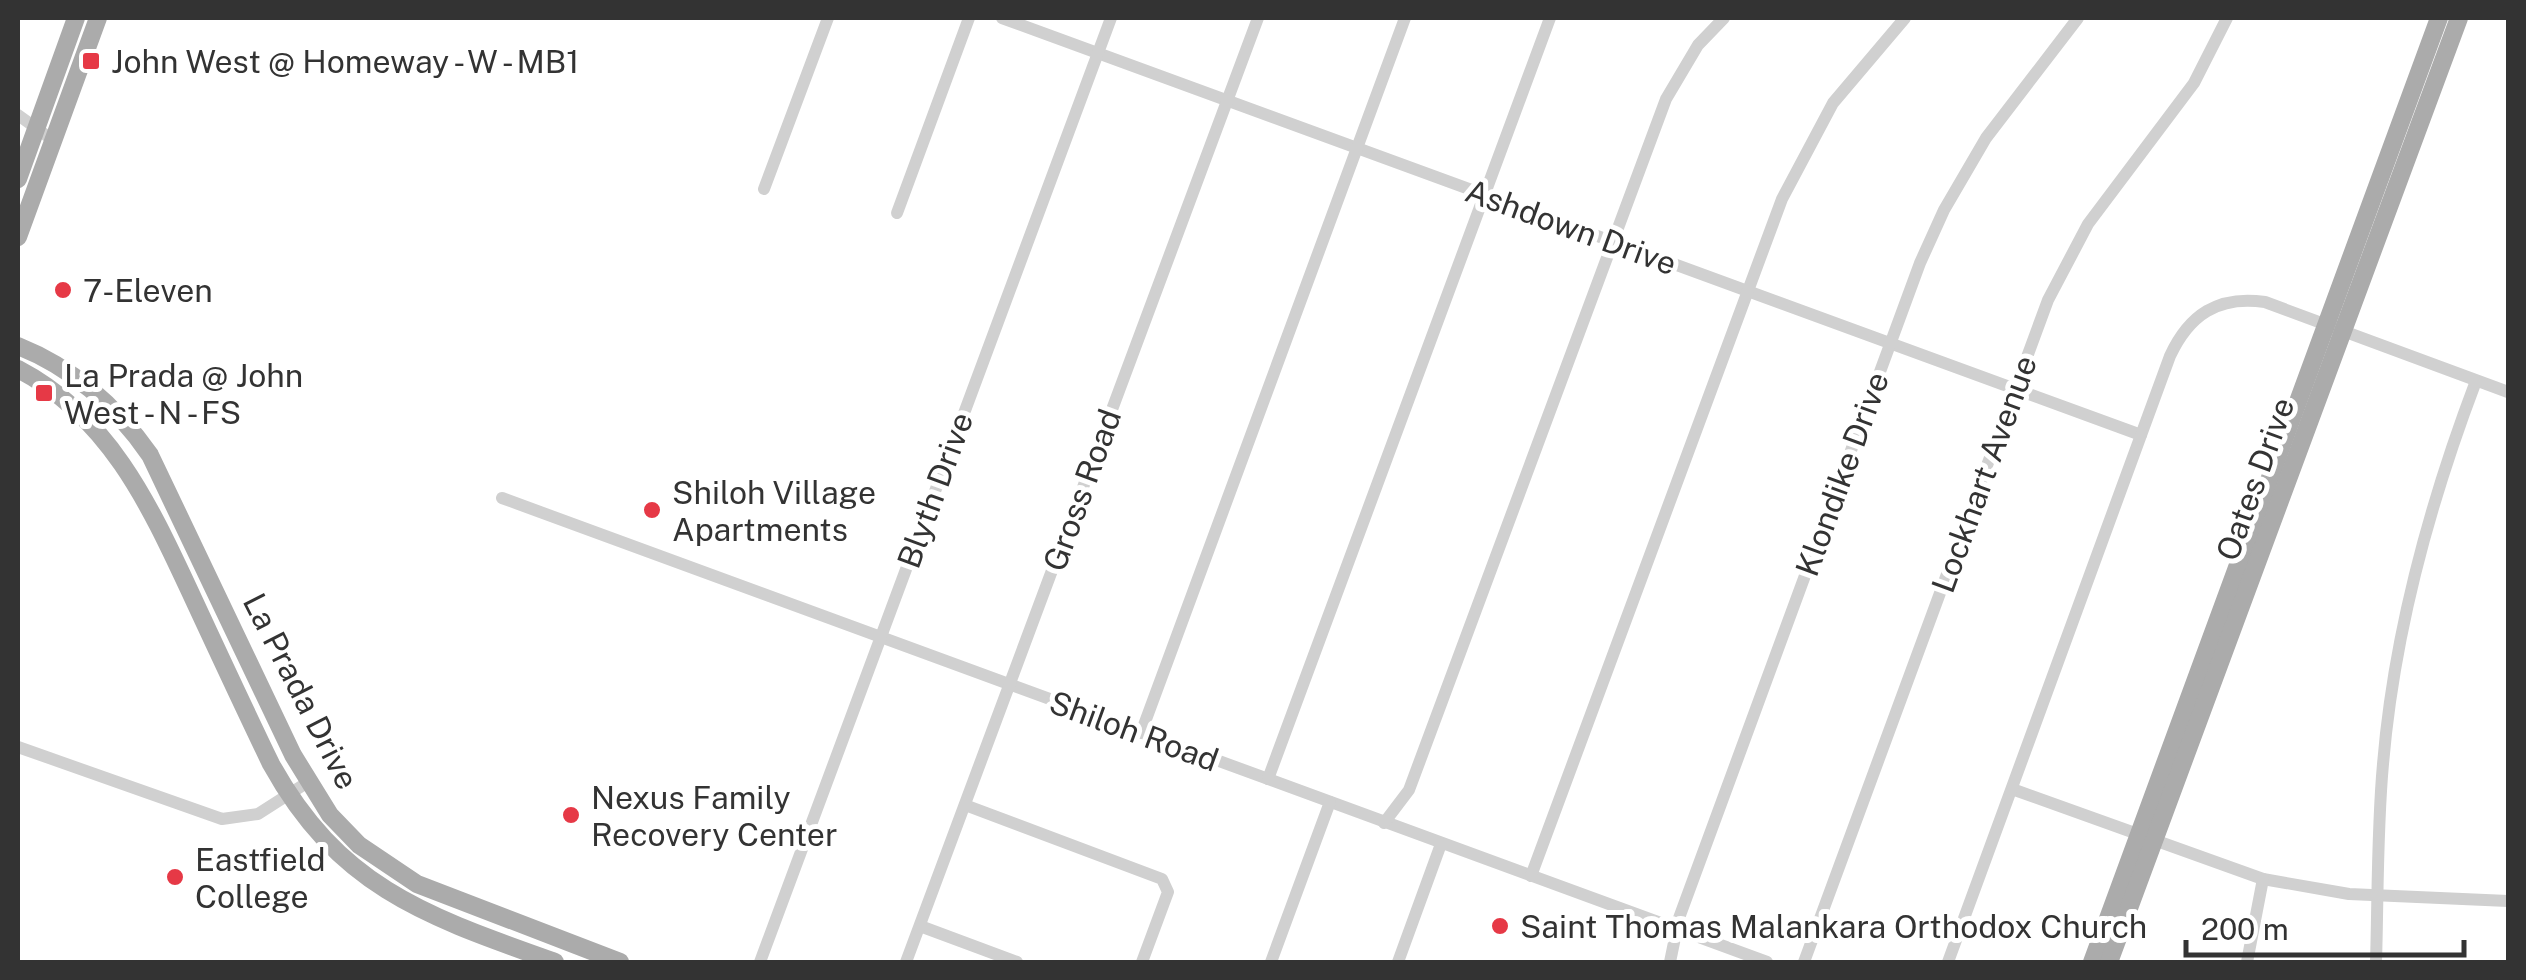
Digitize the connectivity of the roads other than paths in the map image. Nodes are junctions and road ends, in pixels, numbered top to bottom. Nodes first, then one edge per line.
1 (76, 18) edge
2 (828, 18) edge
3 (969, 18) edge
4 (1002, 18) edge
5 (1111, 18) edge
6 (1258, 18) edge
7 (1405, 18) edge
8 (1550, 18) edge
9 (1724, 18) edge
10 (1906, 18) edge
11 (2078, 18) edge
12 (2227, 18) edge
13 (2439, 18) edge
14 (2459, 18) edge
15 (94, 19) edge
16 (1098, 53) junction
17 (2429, 70) junction
18 (1227, 101) junction
19 (18, 115) edge
20 (36, 127) junction
21 (54, 141) junction
22 (1356, 149) junction
23 (18, 179) edge
24 (764, 189) dead end
25 (1484, 195) junction
26 (897, 213) dead end
27 (18, 237) edge
28 (1612, 242) junction
29 (1747, 292) junction
30 (2334, 328) junction
31 (1891, 344) junction
32 (18, 346) edge
33 (18, 369) edge
34 (2476, 381) junction
35 (2015, 390) junction
36 (2508, 392) edge
37 (2140, 436) junction
38 (502, 498) dead end
39 (192, 538) junction
40 (170, 548) junction
41 (880, 637) junction
42 (1009, 685) junction
43 (1141, 733) junction
44 (18, 747) edge
45 (1268, 780) junction
46 (308, 782) junction
47 (2012, 789) junction
48 (288, 796) junction
49 (1330, 802) junction
50 (965, 805) junction
51 (1384, 822) junction
52 (2146, 839) junction
53 (1442, 844) junction
54 (1532, 876) junction
55 (2262, 878) junction
56 (416, 884) junction
57 (2378, 896) junction
58 (2508, 901) edge
59 (404, 904) junction
60 (920, 926) junction
61 (1676, 929) junction
62 (551, 936) junction
63 (549, 960) edge
64 (620, 962) edge
65 (760, 962) edge
66 (906, 962) edge
67 (1018, 962) edge
68 (1142, 962) edge
69 (1271, 962) edge
70 (1398, 962) edge
71 (1670, 962) edge
72 (1767, 962) edge
73 (1804, 962) edge
74 (1948, 962) edge
75 (2092, 962) edge
76 (2110, 962) edge
77 (2248, 962) edge
78 (2376, 962) edge

1 - 20 main road
2 - 24 street
3 - 26 street
4 - 16 street, Ashdown Drive
5 - 16 street, Blyth Drive
6 - 18 street, Gross Road
7 - 22 street
8 - 25 street
9 - 28 street
10 - 29 street
11 - 31 street, Klondike Drive
12 - 35 street, Lockhart Avenue
13 - 17 main road, Oates Drive
14 - 17 main road, Oates Drive
15 - 21 main road
16 - 18 street, Ashdown Drive
16 - 41 street, Blyth Drive
17 - 30 main road, Oates Drive
18 - 22 street, Ashdown Drive
18 - 42 street, Gross Road
19 - 20 street
20 - 21 street
20 - 23 main road
21 - 27 main road
22 - 25 street, Ashdown Drive
22 - 43 street
25 - 28 street, Ashdown Drive
25 - 45 street
28 - 29 street, Ashdown Drive
28 - 51 street
29 - 31 street, Ashdown Drive
29 - 54 street
30 - 34 street
30 - 37 street
30 - 52 main road, Oates Drive
31 - 35 street, Ashdown Drive
31 - 61 street, Klondike Drive
32 - 39 main road, La Prada Drive
33 - 40 main road, La Prada Drive
34 - 36 street
34 - 57 street
35 - 37 street, Ashdown Drive
35 - 73 street, Lockhart Avenue
37 - 47 street
38 - 41 street, Shiloh Road
39 - 40 main road
39 - 46 main road, La Prada Drive
40 - 48 main road, La Prada Drive
41 - 42 street, Shiloh Road
41 - 65 street, Blyth Drive
42 - 43 street, Shiloh Road
42 - 50 street, Gross Road
43 - 45 street, Shiloh Road
44 - 48 street
45 - 49 street, Shiloh Road
46 - 48 street
46 - 56 main road, La Prada Drive
47 - 52 street
47 - 74 street
48 - 59 main road, La Prada Drive
49 - 51 street, Shiloh Road
49 - 69 street
50 - 60 street, Gross Road
50 - 68 street
51 - 53 street, Shiloh Road
52 - 55 street
52 - 75 main road, Oates Drive
52 - 76 main road, Oates Drive
53 - 54 street, Shiloh Road
53 - 70 street
54 - 61 street, Shiloh Road
55 - 57 street
55 - 77 street
56 - 59 main road
56 - 62 main road, La Prada Drive
57 - 58 street
57 - 78 street
59 - 63 main road
60 - 66 street, Gross Road
60 - 67 street
61 - 71 street, Klondike Drive
61 - 72 street, Shiloh Road
62 - 63 main road
62 - 64 main road, La Prada Drive

